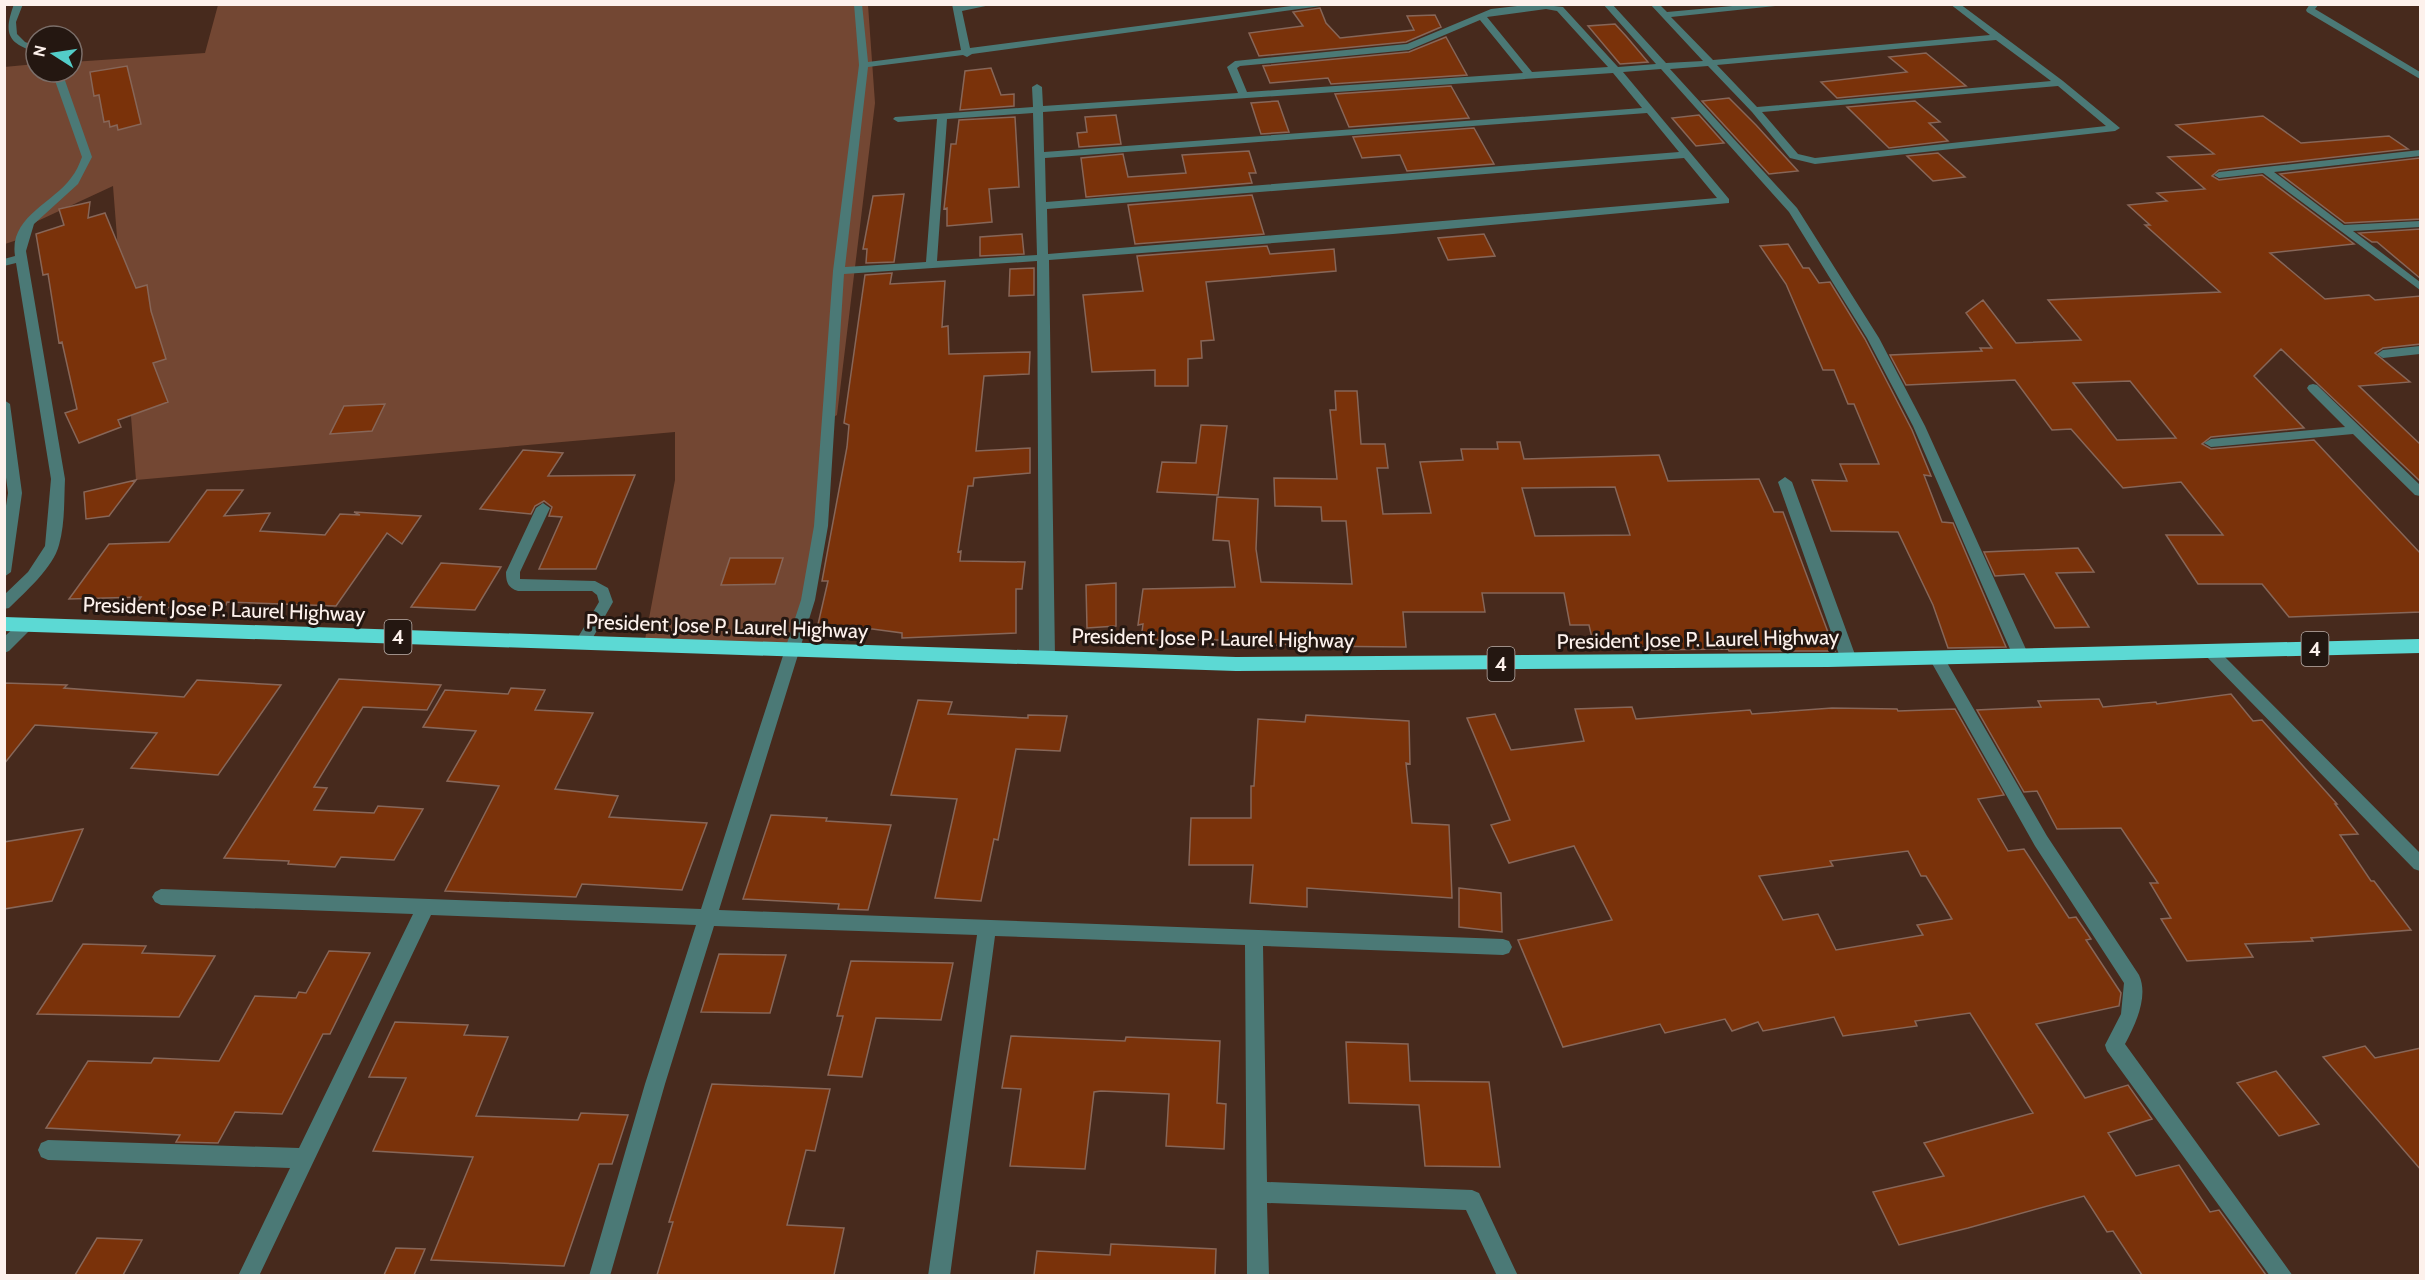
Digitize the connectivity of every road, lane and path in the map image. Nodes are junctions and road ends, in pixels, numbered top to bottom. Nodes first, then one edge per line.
1 (858, 4) edge
2 (991, 4) edge
3 (1242, 4) edge
4 (1331, 4) edge
5 (1607, 4) edge
6 (1654, 4) edge
7 (1790, 4) edge
8 (1954, 4) edge
9 (2315, 4) edge
10 (18, 6) edge
11 (1755, 6) edge
12 (957, 7) edge
13 (4, 8) edge
14 (1481, 15) junction
15 (1664, 15) junction
16 (1247, 16) junction
17 (1997, 36) junction
18 (24, 45) edge
19 (967, 54) junction
20 (1710, 63) junction
21 (864, 65) junction
22 (1663, 66) junction
23 (1616, 70) junction
24 (1530, 76) junction
25 (2421, 76) edge
26 (2060, 83) junction
27 (61, 84) edge
28 (1037, 87) dead end
29 (1244, 96) junction
30 (1037, 109) junction
31 (1649, 110) junction
32 (1755, 110) junction
33 (942, 116) junction
34 (898, 119) dead end
35 (2421, 153) edge
36 (1039, 155) junction
37 (1686, 155) junction
38 (2265, 170) junction
39 (2218, 175) dead end
40 (1041, 206) junction
41 (2421, 225) edge
42 (2343, 228) junction
43 (22, 258) junction
44 (1043, 259) junction
45 (4, 263) edge
46 (931, 266) junction
47 (839, 271) junction
48 (2421, 287) edge
49 (2421, 350) edge
50 (2383, 354) dead end
51 (2313, 388) dead end
52 (4, 404) edge
53 (2355, 430) junction
54 (2211, 443) dead end
55 (1785, 482) dead end
56 (2421, 492) edge
57 (543, 508) dead end
58 (4, 572) edge
59 (4, 604) edge
60 (4, 624) edge
61 (26, 625) junction
62 (582, 644) junction
63 (2421, 646) edge
64 (4, 647) edge
65 (792, 650) junction
66 (2210, 651) junction
67 (2020, 656) junction
68 (1047, 657) junction
69 (1936, 658) junction
70 (1849, 660) junction
71 (2421, 864) edge
72 (161, 897) dead end
73 (425, 908) junction
74 (709, 918) junction
75 (987, 928) junction
76 (1254, 938) junction
77 (1503, 947) dead end
78 (48, 1150) dead end
79 (305, 1158) junction
80 (1257, 1192) junction
81 (248, 1275) edge
82 (599, 1275) edge
83 (939, 1275) edge
84 (1258, 1275) edge
85 (1508, 1275) edge
86 (2283, 1275) edge

1 - 21 street
2 - 12 street
3 - 16 street
4 - 16 street
5 - 22 street
6 - 15 street
7 - 11 street
8 - 17 street
9 - 25 street
10 - 13 street
10 - 18 street
11 - 15 street
12 - 19 street
14 - 23 street
14 - 24 street
14 - 29 street
15 - 20 street
16 - 19 street
17 - 20 street
17 - 26 street
19 - 21 street
20 - 22 street
20 - 32 street
21 - 47 street
22 - 23 street
22 - 67 street
23 - 24 street
23 - 31 street
24 - 29 street
26 - 32 street
26 - 32 street
27 - 43 street
28 - 30 street
29 - 30 street
30 - 33 street
30 - 36 street
31 - 36 street
31 - 37 street
33 - 34 street
33 - 46 street
35 - 38 street
36 - 40 street
37 - 40 street
37 - 44 street
38 - 39 street
38 - 42 street
40 - 44 street
41 - 42 street
42 - 48 street
43 - 45 street
43 - 59 street
44 - 46 street
44 - 68 street
46 - 47 street
47 - 65 street
49 - 50 street
51 - 53 street
52 - 58 street
53 - 54 street
53 - 56 street
55 - 70 street
57 - 62 street
60 - 61 highway, President Jose P. Laurel Highway / 4
61 - 62 highway, President Jose P. Laurel Highway / 4
61 - 64 street
62 - 65 highway, President Jose P. Laurel Highway / 4
63 - 66 highway, President Jose P. Laurel Highway / 4
65 - 68 highway, President Jose P. Laurel Highway / 4
65 - 74 street
66 - 67 highway, President Jose P. Laurel Highway / 4
66 - 71 street
67 - 69 highway, President Jose P. Laurel Highway / 4
68 - 70 highway, President Jose P. Laurel Highway / 4
69 - 70 highway, President Jose P. Laurel Highway / 4
69 - 86 street
72 - 73 street
73 - 74 street
73 - 79 street
74 - 75 street
74 - 82 street
75 - 76 street
75 - 83 street
76 - 77 street
76 - 80 street
78 - 79 street
79 - 81 street
80 - 84 street
80 - 85 street

